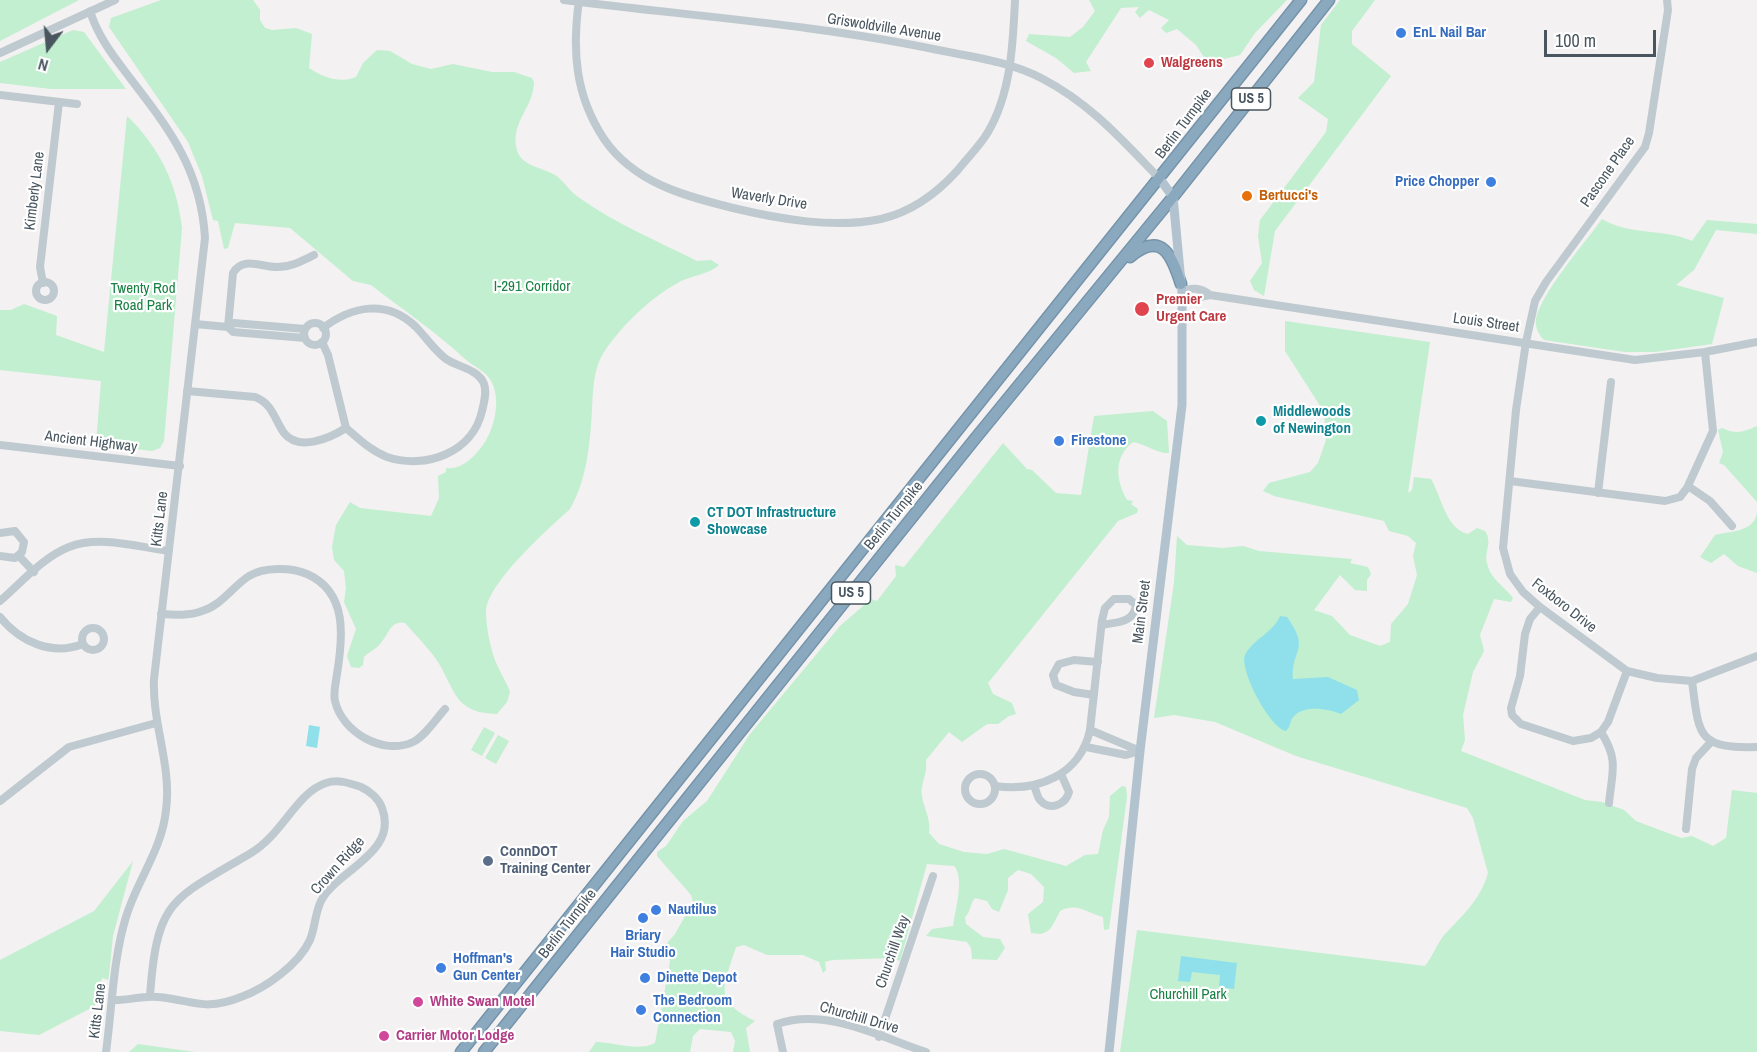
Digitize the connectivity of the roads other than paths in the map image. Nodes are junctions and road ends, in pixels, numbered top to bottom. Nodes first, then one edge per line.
1 (115, 0) edge
2 (564, 0) edge
3 (1015, 0) edge
4 (1301, 0) edge
5 (1329, 0) edge
6 (1667, 0) edge
7 (579, 1) edge
8 (90, 11) junction
9 (0, 53) edge
10 (1011, 65) junction
11 (0, 95) edge
12 (59, 102) junction
13 (77, 104) dead end
14 (1160, 179) junction
15 (1173, 197) junction
16 (314, 255) dead end
17 (1115, 268) junction
18 (43, 283) dead end
19 (1181, 289) junction
20 (195, 324) junction
21 (228, 327) junction
22 (323, 328) junction
23 (305, 329) junction
24 (305, 338) junction
25 (322, 342) junction
26 (1526, 342) junction
27 (1757, 342) edge
28 (1705, 352) junction
29 (1611, 382) dead end
30 (187, 391) junction
31 (346, 428) junction
32 (974, 440) junction
33 (947, 444) junction
34 (0, 445) edge
35 (180, 466) junction
36 (1510, 481) junction
37 (1688, 486) junction
38 (1598, 493) junction
39 (1732, 526) dead end
40 (0, 533) edge
41 (169, 551) junction
42 (0, 556) edge
43 (19, 556) junction
44 (34, 572) junction
45 (0, 601) edge
46 (1540, 607) junction
47 (161, 614) junction
48 (0, 617) edge
49 (1102, 625) junction
50 (83, 644) dead end
51 (1757, 656) edge
52 (1098, 662) junction
53 (1628, 670) junction
54 (1692, 681) junction
55 (1094, 695) junction
56 (445, 709) dead end
57 (156, 723) junction
58 (1090, 730) junction
59 (1601, 732) junction
60 (715, 736) junction
61 (1712, 741) junction
62 (728, 746) junction
63 (1086, 747) junction
64 (1757, 747) edge
65 (1140, 751) junction
66 (1061, 774) junction
67 (1034, 785) junction
68 (995, 786) junction
69 (0, 801) edge
70 (1609, 802) dead end
71 (1686, 829) dead end
72 (933, 876) dead end
73 (527, 968) junction
74 (542, 981) junction
75 (150, 996) junction
76 (113, 1000) junction
77 (879, 1036) junction
78 (106, 1052) edge
79 (460, 1052) edge
80 (484, 1052) edge
81 (783, 1052) edge
82 (926, 1052) edge
83 (1109, 1052) edge

1 - 8 street
2 - 7 street, Griswoldville Avenue
3 - 10 street, Waverly Drive
4 - 14 highway, Berlin Turnpike / US 5
5 - 15 highway, Berlin Turnpike / US 5
6 - 26 street, Pascone Place
7 - 10 street, Griswoldville Avenue
7 - 10 street, Waverly Drive
8 - 9 street
8 - 20 street, Kitts Lane
10 - 14 street, Griswoldville Avenue
11 - 12 street
12 - 13 street
12 - 18 street, Kimberly Lane
14 - 15 main road
14 - 33 highway, Berlin Turnpike / US 5
15 - 17 highway, Berlin Turnpike / US 5
15 - 19 main road, Main Street
16 - 21 street
17 - 19 highway
17 - 32 highway, Berlin Turnpike / US 5
19 - 26 street, Louis Street
19 - 65 main road, Main Street
20 - 21 street
20 - 30 street, Kitts Lane
21 - 23 street
21 - 24 street
22 - 23 street
22 - 25 street
22 - 31 street
23 - 24 street
24 - 25 street
25 - 31 street
26 - 28 street, Louis Street
26 - 36 street, Foxboro Drive
27 - 28 street, Louis Street
28 - 37 street
29 - 38 street
30 - 31 street
30 - 35 street, Kitts Lane
32 - 33 highway
32 - 62 highway, Berlin Turnpike / US 5
33 - 60 highway, Berlin Turnpike / US 5
34 - 35 street, Ancient Highway
35 - 41 street, Kitts Lane
36 - 38 street
36 - 46 street, Foxboro Drive
37 - 38 street
37 - 39 street
40 - 43 street
41 - 44 street
41 - 47 street, Kitts Lane
42 - 43 street
43 - 44 street
44 - 45 street
46 - 53 street, Foxboro Drive
46 - 59 street
47 - 56 street
47 - 57 street, Kitts Lane
48 - 50 street
49 - 49 street
49 - 52 street
51 - 54 street, Foxboro Drive
52 - 55 street
52 - 55 street
53 - 54 street, Foxboro Drive
53 - 59 street
54 - 61 street
55 - 58 street
57 - 69 street
57 - 76 street, Kitts Lane
58 - 63 street
58 - 65 street
59 - 70 street
60 - 62 highway
60 - 73 highway, Berlin Turnpike / US 5
61 - 64 street
61 - 71 street
62 - 74 highway, Berlin Turnpike / US 5
63 - 65 street
63 - 66 street
65 - 83 main road, Main Street
66 - 67 street
66 - 67 street
67 - 68 street
68 - 68 street
72 - 77 street, Churchill Way
73 - 74 highway
73 - 79 highway, Berlin Turnpike / US 5
74 - 80 highway, Berlin Turnpike / US 5
75 - 75 street, Crown Ridge
75 - 76 street, Crown Ridge
76 - 78 street, Kitts Lane
77 - 81 street, Churchill Drive
77 - 82 street, Churchill Drive

